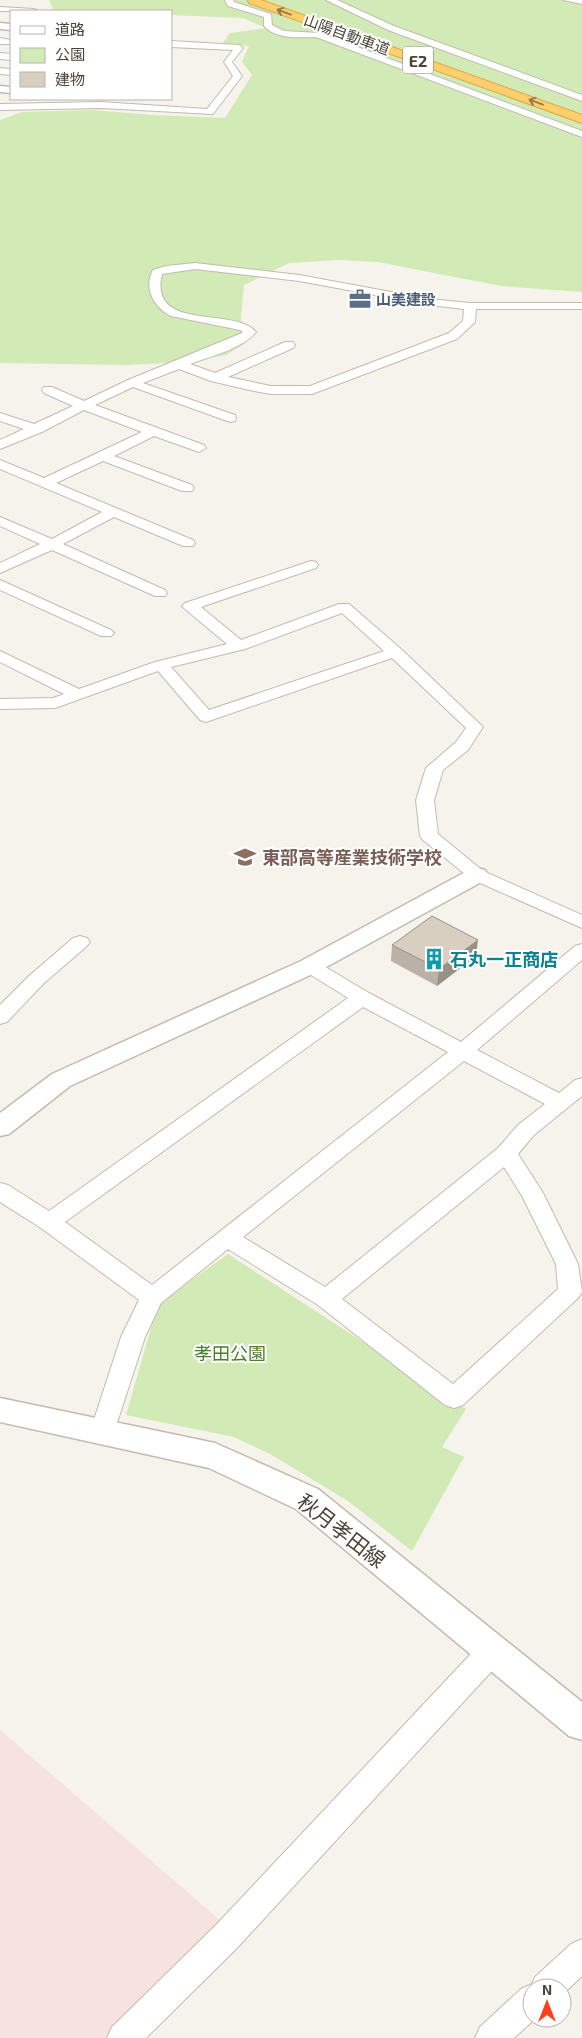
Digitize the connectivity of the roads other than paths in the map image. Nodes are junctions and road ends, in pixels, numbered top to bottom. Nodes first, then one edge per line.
1 (229, 0) edge
2 (567, 0) edge
3 (254, 1) edge
4 (582, 2) edge
5 (327, 5) edge
6 (0, 9) edge
7 (17, 10) edge
8 (172, 44) edge
9 (582, 98) edge
10 (104, 102) edge
11 (0, 107) edge
12 (19, 108) junction
13 (582, 108) edge
14 (0, 115) edge
15 (582, 118) edge
16 (582, 134) edge
17 (470, 306) junction
18 (582, 306) edge
19 (288, 345) dead end
20 (182, 365) junction
21 (215, 378) junction
22 (132, 383) junction
23 (48, 390) dead end
24 (85, 406) junction
25 (0, 417) edge
26 (230, 418) dead end
27 (37, 429) junction
28 (154, 431) junction
29 (0, 445) edge
30 (199, 448) dead end
31 (104, 456) junction
32 (0, 464) edge
33 (44, 483) junction
34 (187, 488) dead end
35 (114, 511) junction
36 (0, 521) edge
37 (188, 543) dead end
38 (52, 544) junction
39 (311, 565) dead end
40 (0, 569) edge
41 (0, 584) edge
42 (160, 593) dead end
43 (106, 633) dead end
44 (239, 646) junction
45 (395, 652) junction
46 (0, 656) edge
47 (162, 665) junction
48 (76, 694) junction
49 (0, 704) edge
50 (478, 875) junction
51 (582, 922) edge
52 (80, 942) dead end
53 (582, 950) edge
54 (310, 966) junction
55 (362, 998) junction
56 (0, 1017) edge
57 (462, 1052) junction
58 (582, 1085) edge
59 (561, 1103) junction
60 (0, 1127) edge
61 (506, 1153) junction
62 (0, 1191) edge
63 (49, 1222) junction
64 (227, 1238) junction
65 (152, 1297) junction
66 (326, 1298) junction
67 (0, 1410) edge
68 (102, 1432) junction
69 (492, 1651) junction
70 (582, 1724) edge
71 (582, 1955) edge
72 (557, 1978) edge
73 (522, 2009) edge
74 (123, 2038) edge
75 (490, 2038) edge

1 - 16 street
2 - 4 street
15 -> 3 highway, 山陽自動車道 / E2
5 - 9 street
5 - 13 highway, 山陽自動車道 / E2
6 - 7 street
8 - 10 street
10 - 12 street
11 - 12 street
12 - 14 street
17 - 18 street
17 - 20 street
17 - 21 street
19 - 21 street
20 - 21 street
20 - 22 street
22 - 24 street
22 - 26 street
23 - 24 street
24 - 27 street
24 - 28 street
25 - 27 street
27 - 29 street
28 - 30 street
28 - 31 street
31 - 33 street
31 - 34 street
32 - 33 street
33 - 35 street
35 - 37 street
35 - 38 street
36 - 38 street
38 - 40 street
38 - 42 street
39 - 44 street
41 - 43 street
44 - 45 street
44 - 47 street
45 - 47 street
45 - 50 street
46 - 48 street
47 - 48 street
48 - 49 street
50 - 51 street
50 - 54 street
52 - 56 street
53 - 57 street
54 - 55 street
54 - 60 street
55 - 57 street
55 - 63 street
57 - 59 street
57 - 64 street
58 - 59 street
59 - 61 street
61 - 66 street
61 - 66 street
62 - 63 street
63 - 65 street
64 - 65 street
64 - 66 street
65 - 68 street
67 - 68 street, 秋月孝田線
68 - 69 street, 秋月孝田線
69 - 70 street, 秋月孝田線
69 - 74 street
71 - 72 street
73 - 75 street

